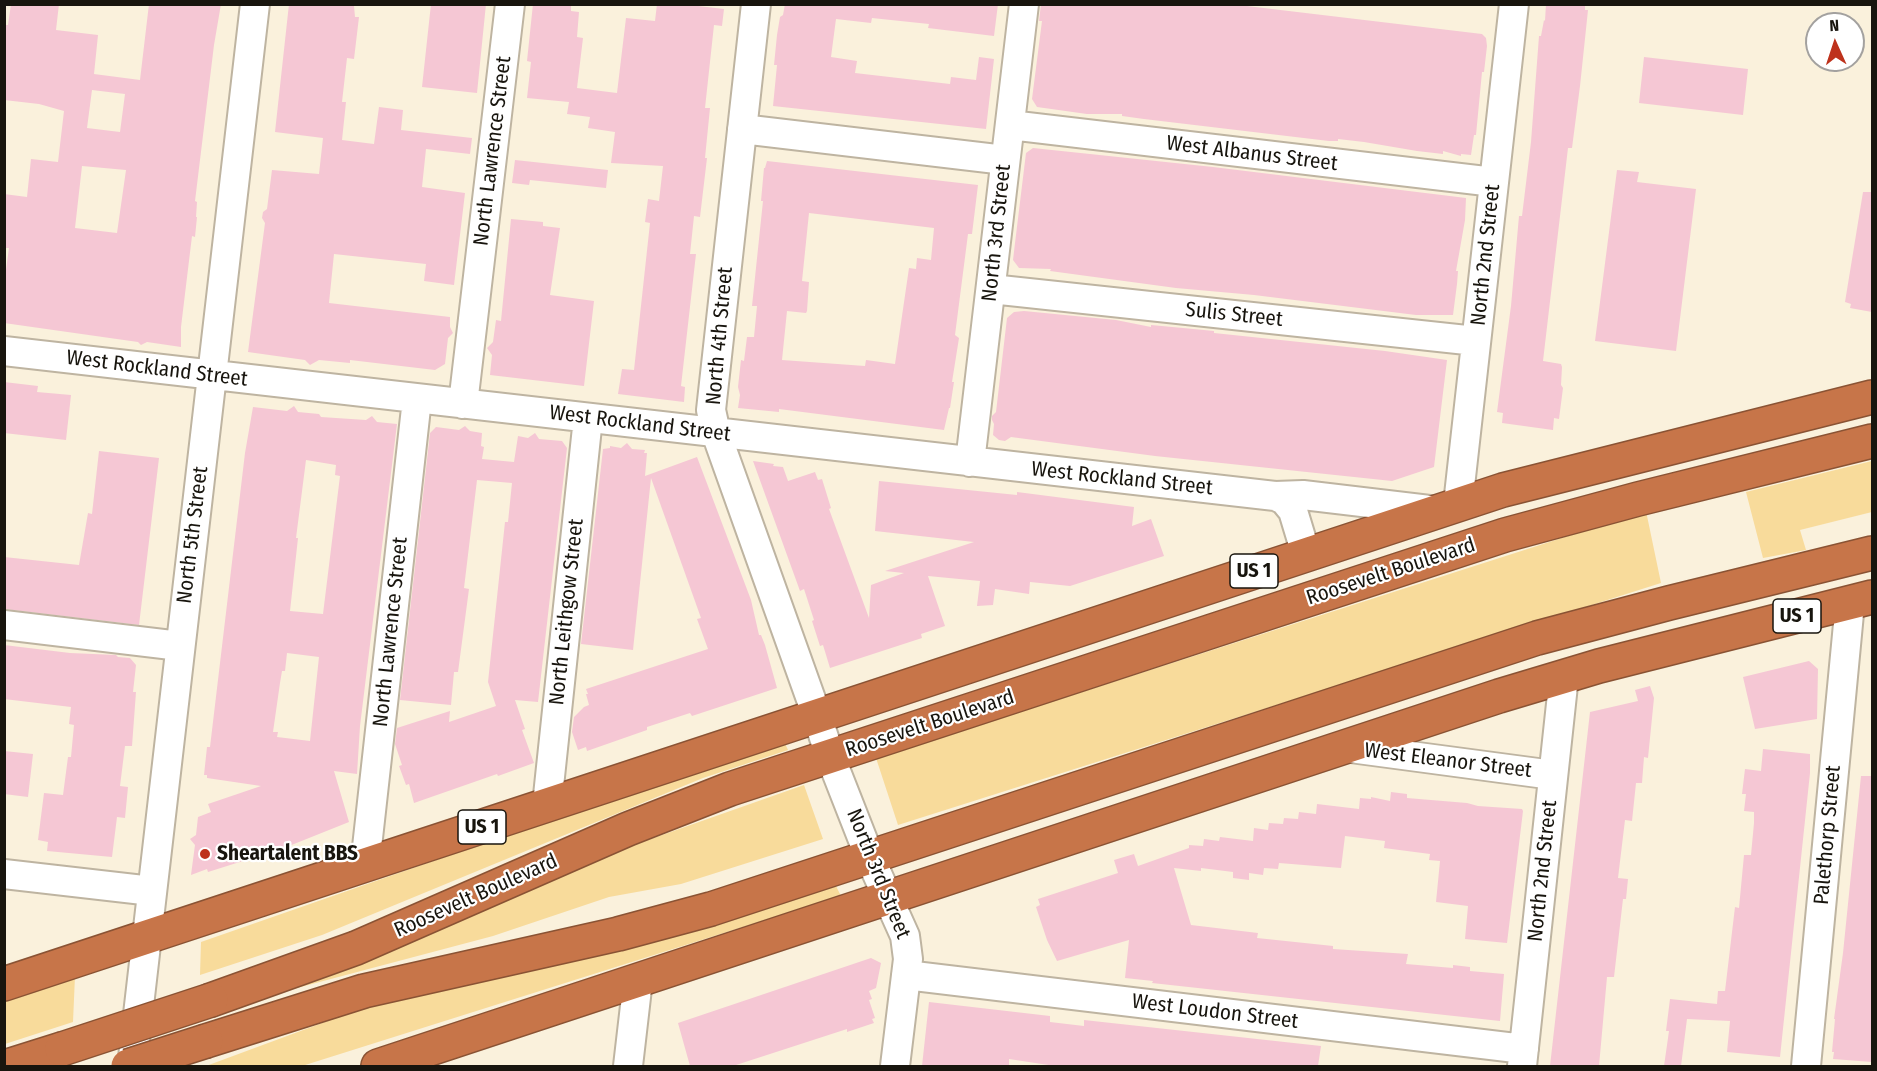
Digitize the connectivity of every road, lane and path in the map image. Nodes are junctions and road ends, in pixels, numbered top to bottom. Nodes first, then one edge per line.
1 (255, 4) edge
2 (510, 4) edge
3 (756, 4) edge
4 (1024, 4) edge
5 (1514, 4) edge
6 (1010, 125) junction
7 (742, 129) junction
8 (1005, 160) junction
9 (1494, 182) junction
10 (991, 289) junction
11 (1476, 341) junction
12 (4, 351) edge
13 (211, 375) junction
14 (1872, 397) edge
15 (417, 399) junction
16 (463, 404) junction
17 (588, 418) junction
18 (716, 433) junction
19 (1872, 441) edge
20 (970, 462) junction
21 (1275, 496) junction
22 (1448, 508) junction
23 (1872, 553) edge
24 (1306, 554) junction
25 (1315, 597) junction
26 (1861, 600) edge
27 (1141, 609) junction
28 (4, 625) edge
29 (180, 646) junction
30 (1453, 666) junction
31 (1564, 676) junction
32 (817, 716) junction
33 (1343, 747) junction
34 (830, 756) junction
35 (1553, 775) junction
36 (547, 805) junction
37 (870, 858) junction
38 (365, 865) junction
39 (4, 874) edge
40 (152, 891) junction
41 (888, 897) junction
42 (147, 937) junction
43 (906, 975) junction
44 (638, 980) junction
45 (4, 984) edge
46 (1523, 1058) edge
47 (8, 1066) edge
48 (130, 1066) edge
49 (378, 1066) edge
50 (628, 1066) edge
51 (895, 1066) edge
52 (1806, 1066) edge

1 - 13 street, North 5th Street
2 - 16 street, North Lawrence Street
3 - 7 street, North 4th Street
4 - 6 street, North 3rd Street
5 - 9 street, North 2nd Street
6 - 8 street, North 3rd Street
6 - 9 street, West Albanus Street
7 - 8 street
7 - 18 street, North 4th Street
8 - 10 street, North 3rd Street
9 - 11 street, North 2nd Street
10 - 11 street, Sulis Street
10 - 20 street, North 3rd Street
11 - 22 street, North 2nd Street
12 - 13 street, West Rockland Street
13 - 15 street, West Rockland Street
13 - 29 street, North 5th Street
14 - 22 highway, Roosevelt Boulevard / US 1
15 - 16 street, West Rockland Street
15 - 38 street, North Lawrence Street
16 - 17 street, West Rockland Street
17 - 18 street, West Rockland Street
17 - 36 street, North Leithgow Street
18 - 20 street, West Rockland Street
18 - 32 street, North 4th Street
19 - 25 highway, Roosevelt Boulevard / US 1
20 - 21 street, West Rockland Street
21 - 22 street, West Rockland Street
21 - 24 street
22 - 24 highway, Roosevelt Boulevard / US 1
23 - 30 highway, US 1
24 - 27 highway, Roosevelt Boulevard / US 1
25 - 27 highway
25 - 34 highway, Roosevelt Boulevard / US 1
26 - 31 highway, US 1
26 - 52 street, Palethorp Street
27 - 32 highway, Roosevelt Boulevard / US 1
28 - 29 street
29 - 40 street, North 5th Street
30 - 33 highway
30 - 37 highway, US 1
31 - 33 highway, US 1
31 - 35 street, North 2nd Street
32 - 34 street, North 4th Street
32 - 36 highway, Roosevelt Boulevard / US 1
33 - 35 street, West Eleanor Street
33 - 41 highway, US 1
34 - 37 street, North 3rd Street
34 - 47 highway, Roosevelt Boulevard / US 1, bridge
35 - 46 street, North 2nd Street
36 - 38 highway, Roosevelt Boulevard / US 1
37 - 41 street, North 3rd Street
37 - 48 highway, US 1, bridge
38 - 42 highway, Roosevelt Boulevard / US 1
39 - 40 street
40 - 42 street, North 5th Street
41 - 43 street, North 3rd Street
41 - 44 highway, US 1
42 - 45 highway, Roosevelt Boulevard / US 1
42 - 48 street, North 5th Street
43 - 46 street, West Loudon Street
43 - 51 street, North 3rd Street
44 - 49 highway, US 1
44 - 50 street

